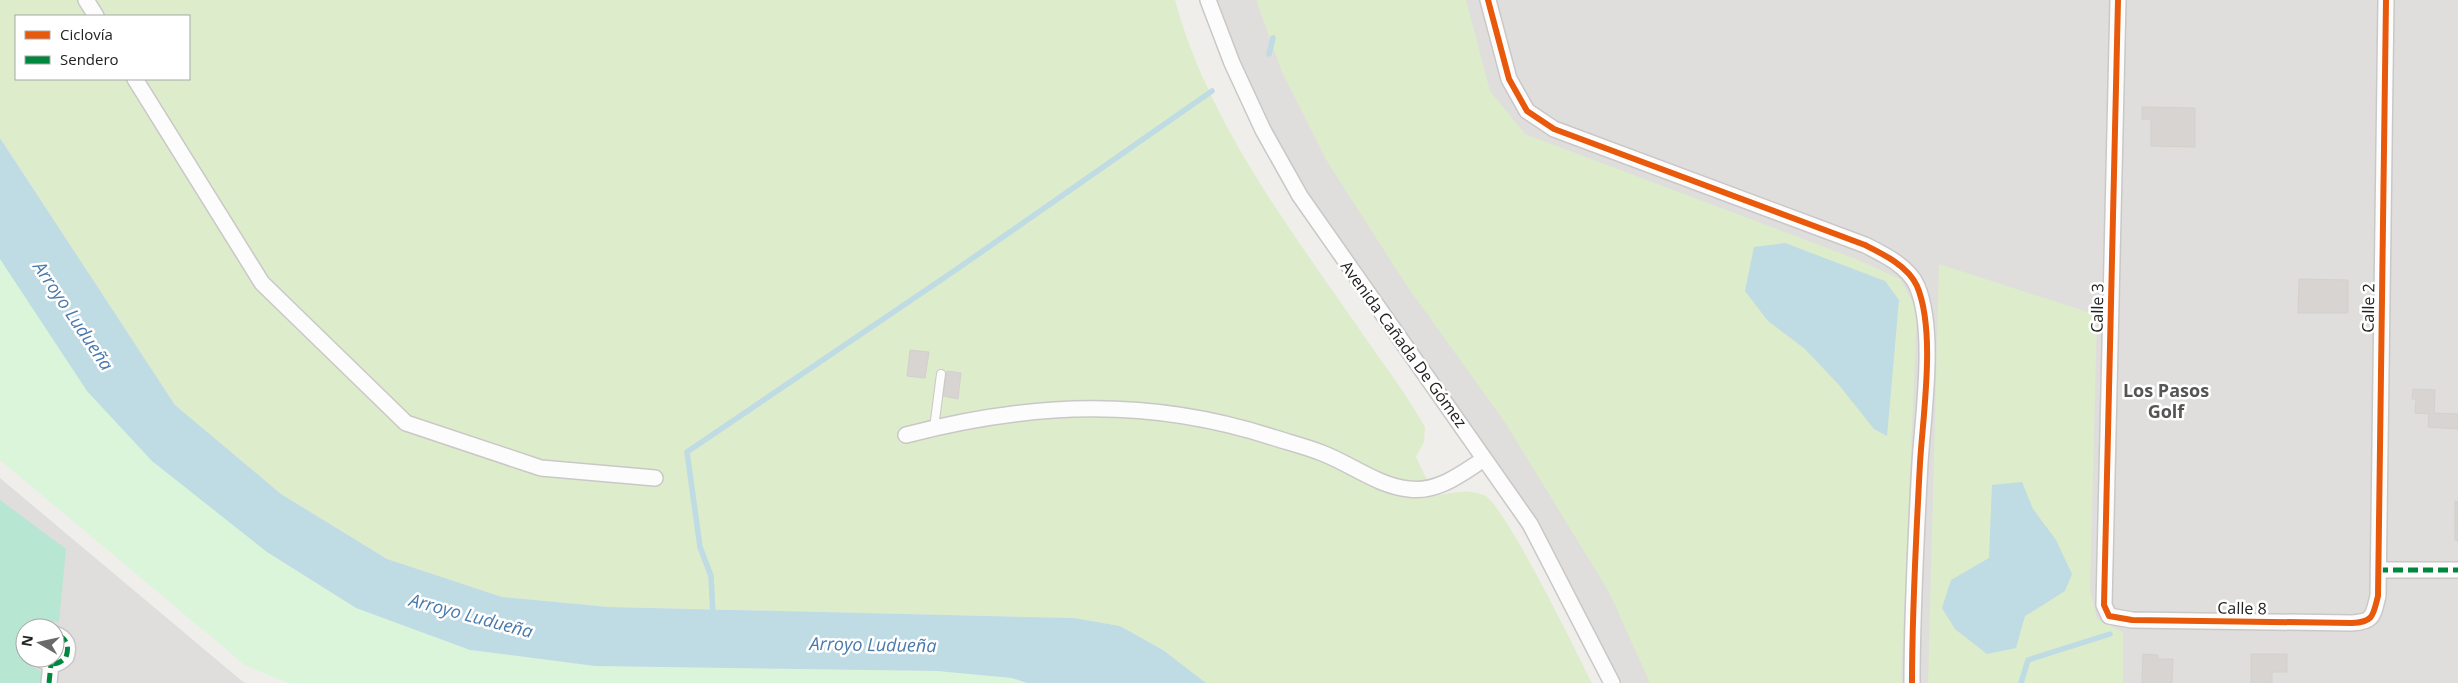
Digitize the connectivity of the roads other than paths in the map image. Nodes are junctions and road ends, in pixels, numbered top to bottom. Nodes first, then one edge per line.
1 (86, 0) edge
2 (1208, 0) edge
3 (1488, 0) edge
4 (2118, 0) edge
5 (2386, 0) edge
6 (95, 15) edge
7 (136, 80) edge
8 (941, 374) dead end
9 (934, 428) junction
10 (906, 435) dead end
11 (1484, 459) junction
12 (655, 478) dead end
13 (2378, 570) junction
14 (2458, 570) edge
15 (2109, 616) joint
16 (2373, 616) joint
17 (65, 640) edge
18 (65, 656) edge
19 (47, 668) edge
20 (48, 683) edge
21 (1612, 683) edge
22 (1912, 683) edge

1 - 6 street
2 - 11 street, Avenida Cañada De Gómez
3 - 22 street
4 - 15 street, Calle 3
5 - 13 street, Calle 2
7 - 12 street
8 - 9 lane
9 - 10 street
9 - 11 street
11 - 21 street, Avenida Cañada De Gómez
13 - 14 street
13 - 16 street, Calle 2
15 - 16 street, Calle 8
17 - 18 street
19 - 20 street

